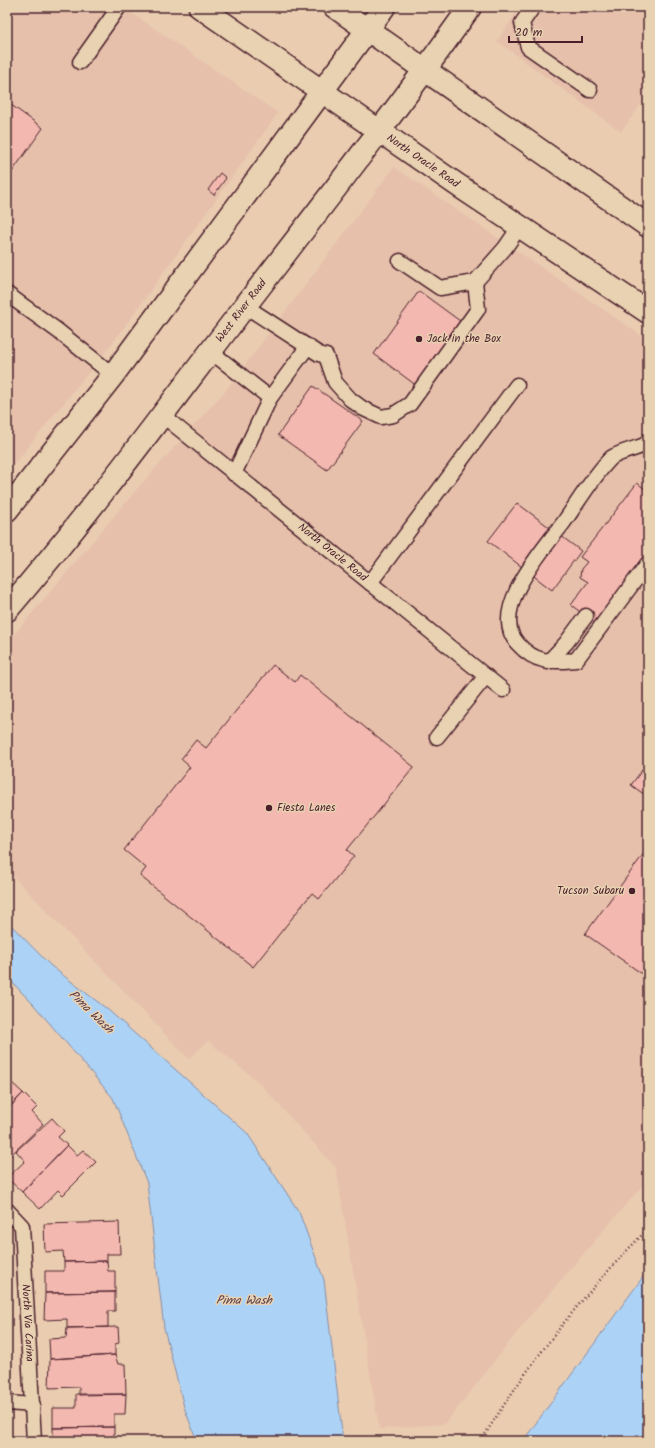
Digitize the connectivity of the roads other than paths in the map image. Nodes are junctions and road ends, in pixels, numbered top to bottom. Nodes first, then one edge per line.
1 (120, 7) edge
2 (200, 7) edge
3 (335, 7) edge
4 (384, 7) edge
5 (470, 7) edge
6 (533, 7) edge
7 (368, 30) junction
8 (80, 62) dead end
9 (425, 69) junction
10 (590, 90) dead end
11 (322, 91) junction
12 (379, 131) junction
13 (520, 226) junction
14 (648, 226) edge
15 (400, 261) dead end
16 (475, 282) junction
17 (7, 294) edge
18 (245, 306) junction
19 (648, 312) edge
20 (308, 346) junction
21 (210, 351) junction
22 (113, 375) junction
23 (517, 385) dead end
24 (270, 398) junction
25 (162, 415) junction
26 (648, 441) edge
27 (234, 474) junction
28 (7, 510) edge
29 (648, 563) edge
30 (370, 583) junction
31 (7, 610) edge
32 (586, 616) dead end
33 (548, 662) junction
34 (486, 676) junction
35 (503, 690) dead end
36 (437, 737) dead end
37 (7, 1210) edge
38 (7, 1403) edge
39 (33, 1406) junction
40 (34, 1441) edge

1 - 8 lane
2 - 11 main road, North Oracle Road
3 - 7 main road
4 - 7 main road
5 - 9 main road, West River Road
6 - 10 lane
7 - 9 main road
7 - 11 main road
9 - 12 main road, West River Road
9 - 14 main road
11 - 12 main road, North Oracle Road
11 - 22 main road
12 - 13 main road, North Oracle Road
12 - 18 main road, West River Road
13 - 16 lane
13 - 19 main road, North Oracle Road
15 - 16 lane
16 - 20 lane
17 - 22 lane
18 - 20 lane
18 - 21 main road, West River Road
20 - 24 lane
21 - 24 lane
21 - 25 main road, West River Road
22 - 28 main road
23 - 30 lane
24 - 27 lane
25 - 27 lane, North Oracle Road
25 - 31 main road, West River Road
26 - 33 lane
27 - 30 lane, North Oracle Road
29 - 33 lane
30 - 34 lane, North Oracle Road
32 - 33 lane
34 - 35 lane, North Oracle Road
34 - 36 lane
37 - 39 lane, North Via Carina
38 - 39 lane
39 - 40 lane, North Via Carina

